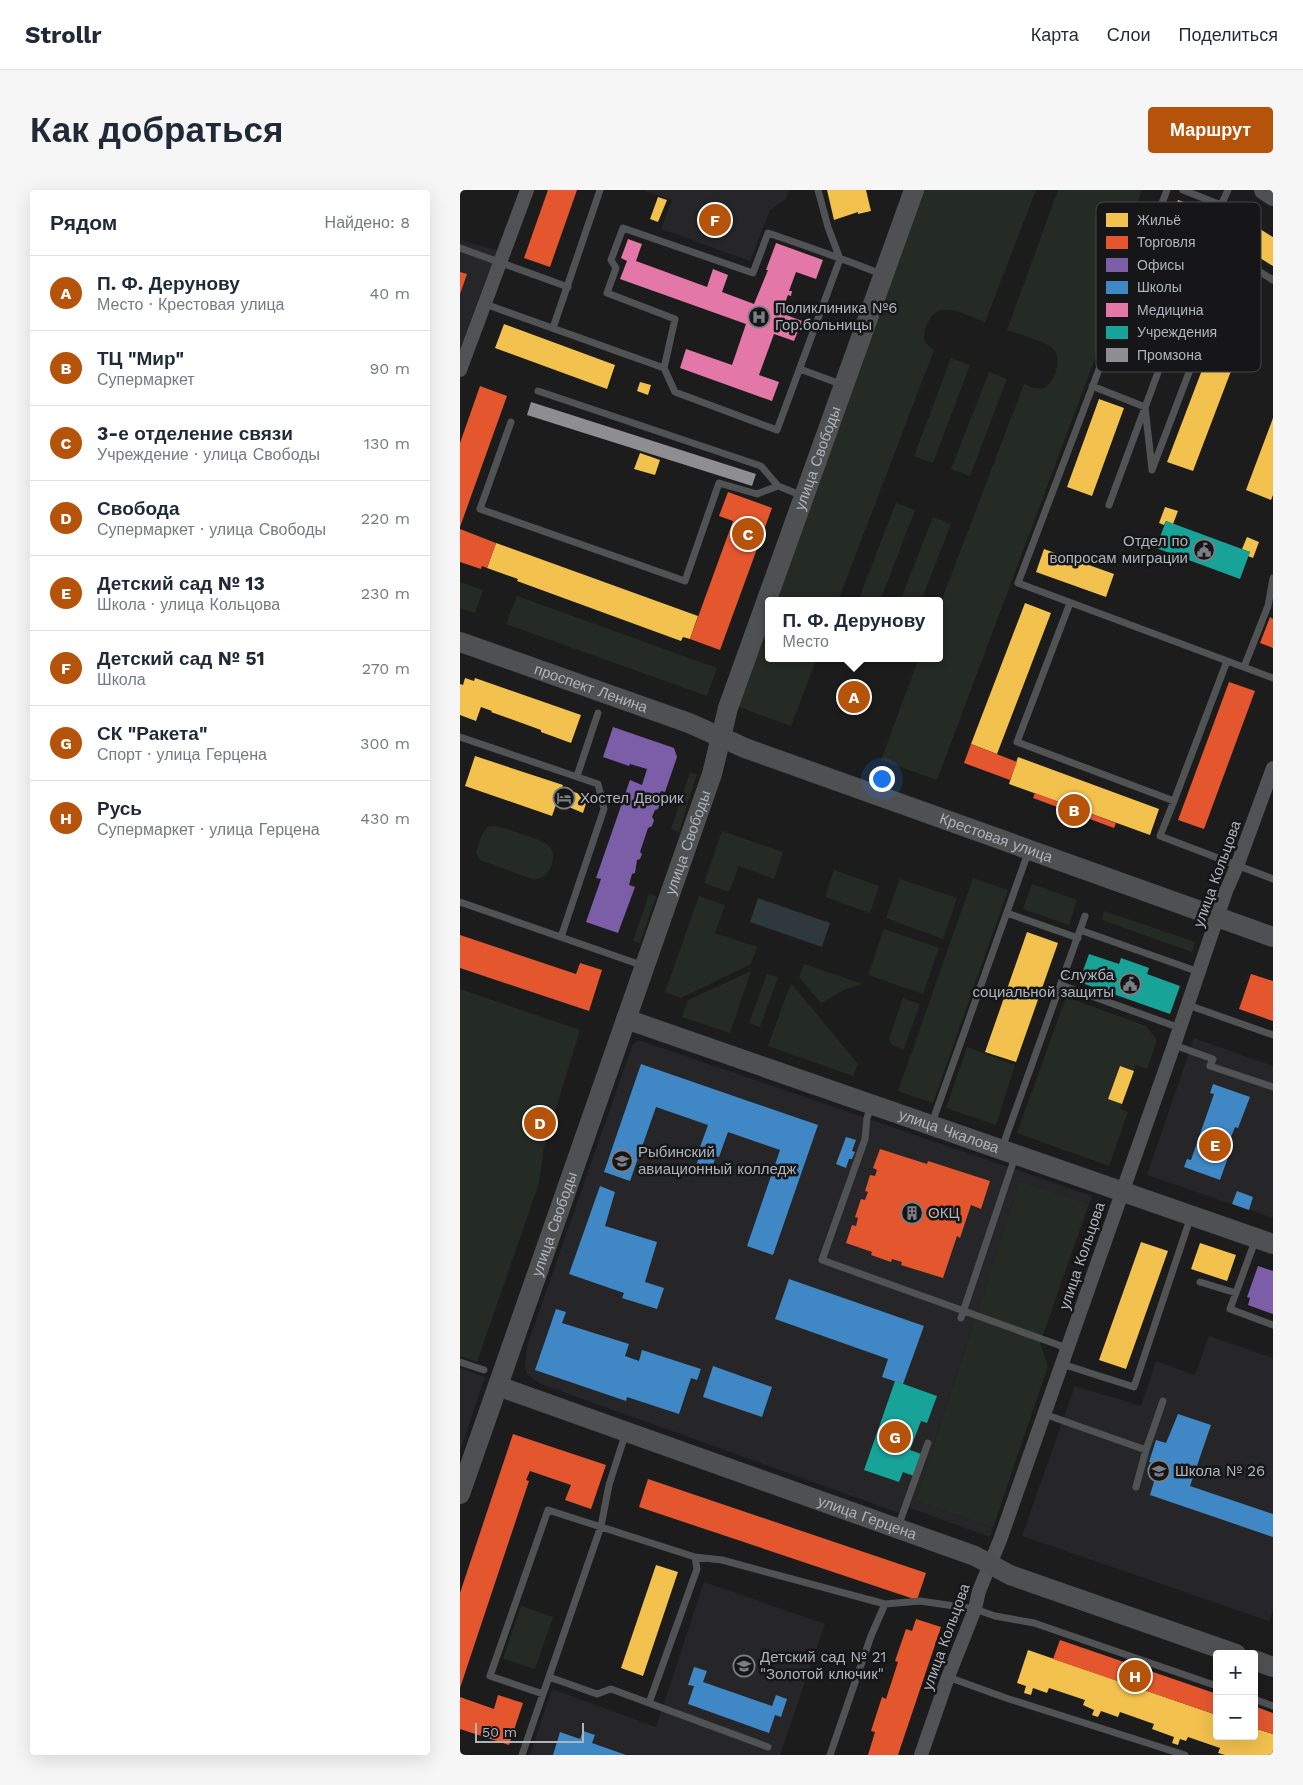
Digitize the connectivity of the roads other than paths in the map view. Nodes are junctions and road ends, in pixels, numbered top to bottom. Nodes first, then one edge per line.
1 (527, 190) edge
2 (600, 190) edge
3 (818, 190) edge
4 (914, 190) edge
5 (1167, 190) edge
6 (1183, 190) edge
7 (1228, 190) edge
8 (1264, 190) edge
9 (1273, 196) edge
10 (1162, 202) edge
11 (1213, 202) edge
12 (1222, 202) edge
13 (460, 248) edge
14 (840, 259) junction
15 (501, 262) junction
16 (1261, 272) edge
17 (884, 275) junction
18 (1273, 280) edge
19 (568, 287) junction
20 (485, 304) junction
21 (553, 328) junction
22 (664, 368) junction
23 (800, 369) junction
24 (460, 370) edge
25 (1098, 372) edge
26 (1158, 372) edge
27 (1189, 372) edge
28 (844, 385) junction
29 (1092, 386) junction
30 (538, 391) dead end
31 (1145, 407) junction
32 (511, 422) dead end
33 (778, 486) junction
34 (804, 496) junction
35 (1109, 505) dead end
36 (1273, 578) edge
37 (768, 597) edge
38 (1070, 603) junction
39 (765, 605) edge
40 (1271, 606) edge
41 (460, 642) edge
42 (1227, 661) junction
43 (1244, 667) junction
44 (1273, 678) edge
45 (598, 714) dead end
46 (460, 737) edge
47 (721, 737) junction
48 (1273, 768) edge
49 (577, 776) junction
50 (1174, 801) junction
51 (1029, 850) junction
52 (1237, 866) junction
53 (1273, 878) edge
54 (460, 902) edge
55 (1007, 913) junction
56 (1086, 916) dead end
57 (1217, 917) junction
58 (1080, 930) junction
59 (561, 937) junction
60 (1273, 937) edge
61 (1078, 938) junction
62 (644, 966) junction
63 (1199, 972) junction
64 (1061, 985) junction
65 (1188, 1005) junction
66 (626, 1019) junction
67 (1180, 1028) junction
68 (1273, 1036) edge
69 (1174, 1045) junction
70 (1273, 1087) edge
71 (872, 1104) junction
72 (931, 1125) junction
73 (1009, 1152) junction
74 (1122, 1192) junction
75 (1191, 1215) junction
76 (1264, 1241) edge
77 (1200, 1282) dead end
78 (1236, 1293) junction
79 (962, 1315) junction
80 (1273, 1325) edge
81 (1067, 1348) junction
82 (460, 1362) edge
83 (1062, 1364) junction
84 (484, 1370) dead end
85 (498, 1386) junction
86 (1163, 1401) dead end
87 (1044, 1414) junction
88 (626, 1432) junction
89 (928, 1443) dead end
90 (1146, 1450) junction
91 (1136, 1487) dead end
92 (460, 1494) edge
93 (601, 1526) junction
94 (898, 1528) junction
95 (695, 1557) junction
96 (990, 1564) junction
97 (885, 1604) junction
98 (975, 1609) junction
99 (1225, 1650) edge
100 (1258, 1661) edge
101 (1273, 1666) edge
102 (948, 1677) junction
103 (549, 1678) junction
104 (1213, 1685) edge
105 (542, 1694) junction
106 (1258, 1701) edge
107 (649, 1703) junction
108 (1273, 1706) edge
109 (768, 1747) dead end
110 (522, 1755) edge
111 (830, 1755) edge
112 (921, 1755) edge
113 (1184, 1755) edge

1 - 15 street
2 - 19 lane
3 - 14 lane
4 - 17 main road, улица Свободы
5 - 10 lane
6 - 11 lane
7 - 12 lane
8 - 9 main road
13 - 15 lane
14 - 17 lane
14 - 22 lane
14 - 23 lane
15 - 19 lane
15 - 20 street
16 - 18 lane
17 - 28 main road, улица Свободы
19 - 21 lane
20 - 21 lane
20 - 24 street
21 - 22 lane
22 - 23 lane
23 - 28 lane
25 - 29 lane
26 - 31 lane
27 - 31 lane
28 - 34 main road, улица Свободы
29 - 31 lane
29 - 38 lane
30 - 33 lane
31 - 35 lane
32 - 33 lane
33 - 34 lane
34 - 37 main road, улица Свободы
36 - 40 lane
38 - 42 lane
38 - 50 lane
39 - 47 main road, улица Свободы
40 - 43 lane
41 - 47 main road, проспект Ленина
42 - 43 lane
42 - 50 lane
43 - 44 lane
45 - 49 lane
46 - 49 lane
47 - 51 main road, Крестовая улица
47 - 62 main road, улица Свободы
48 - 52 street, улица Кольцова
49 - 59 lane
50 - 52 lane
51 - 55 lane
51 - 57 main road, Крестовая улица
52 - 53 lane
52 - 57 street, улица Кольцова
54 - 59 lane
55 - 61 lane
55 - 72 lane
56 - 58 lane
57 - 60 main road, Крестовая улица
57 - 63 street, улица Кольцова
58 - 61 lane
58 - 63 lane
59 - 62 lane
61 - 64 lane
62 - 66 main road, улица Свободы
63 - 65 street, улица Кольцова
64 - 67 lane
64 - 73 lane
65 - 67 street, улица Кольцова
65 - 68 lane
66 - 71 main road, улица Чкалова
66 - 85 main road, улица Свободы
67 - 69 street, улица Кольцова
69 - 70 lane
69 - 74 street, улица Кольцова
71 - 72 main road, улица Чкалова
71 - 79 lane
72 - 73 main road, улица Чкалова
73 - 74 main road, улица Чкалова
73 - 79 lane
74 - 75 main road, улица Чкалова
74 - 81 street, улица Кольцова
75 - 76 main road, улица Чкалова
75 - 83 lane
76 - 78 lane
77 - 78 lane
78 - 80 lane
79 - 81 lane
81 - 83 street, улица Кольцова
82 - 84 lane
83 - 87 street, улица Кольцова
85 - 88 main road, улица Герцена
85 - 92 main road, улица Свободы
86 - 90 lane
87 - 90 lane
87 - 96 street, улица Кольцова
88 - 93 lane
88 - 94 main road, улица Герцена
89 - 94 lane
90 - 91 lane
93 - 95 lane
93 - 103 lane
93 - 105 lane
94 - 96 main road, улица Герцена
95 - 97 lane
95 - 107 lane
96 - 98 street, улица Кольцова
96 - 99 main road, улица Герцена
97 - 98 lane
97 - 111 lane
98 - 102 street, улица Кольцова
98 - 104 lane
100 - 101 main road
102 - 112 street, улица Кольцова
102 - 113 lane
103 - 105 lane
103 - 107 lane
105 - 110 lane
106 - 108 lane
107 - 109 lane

